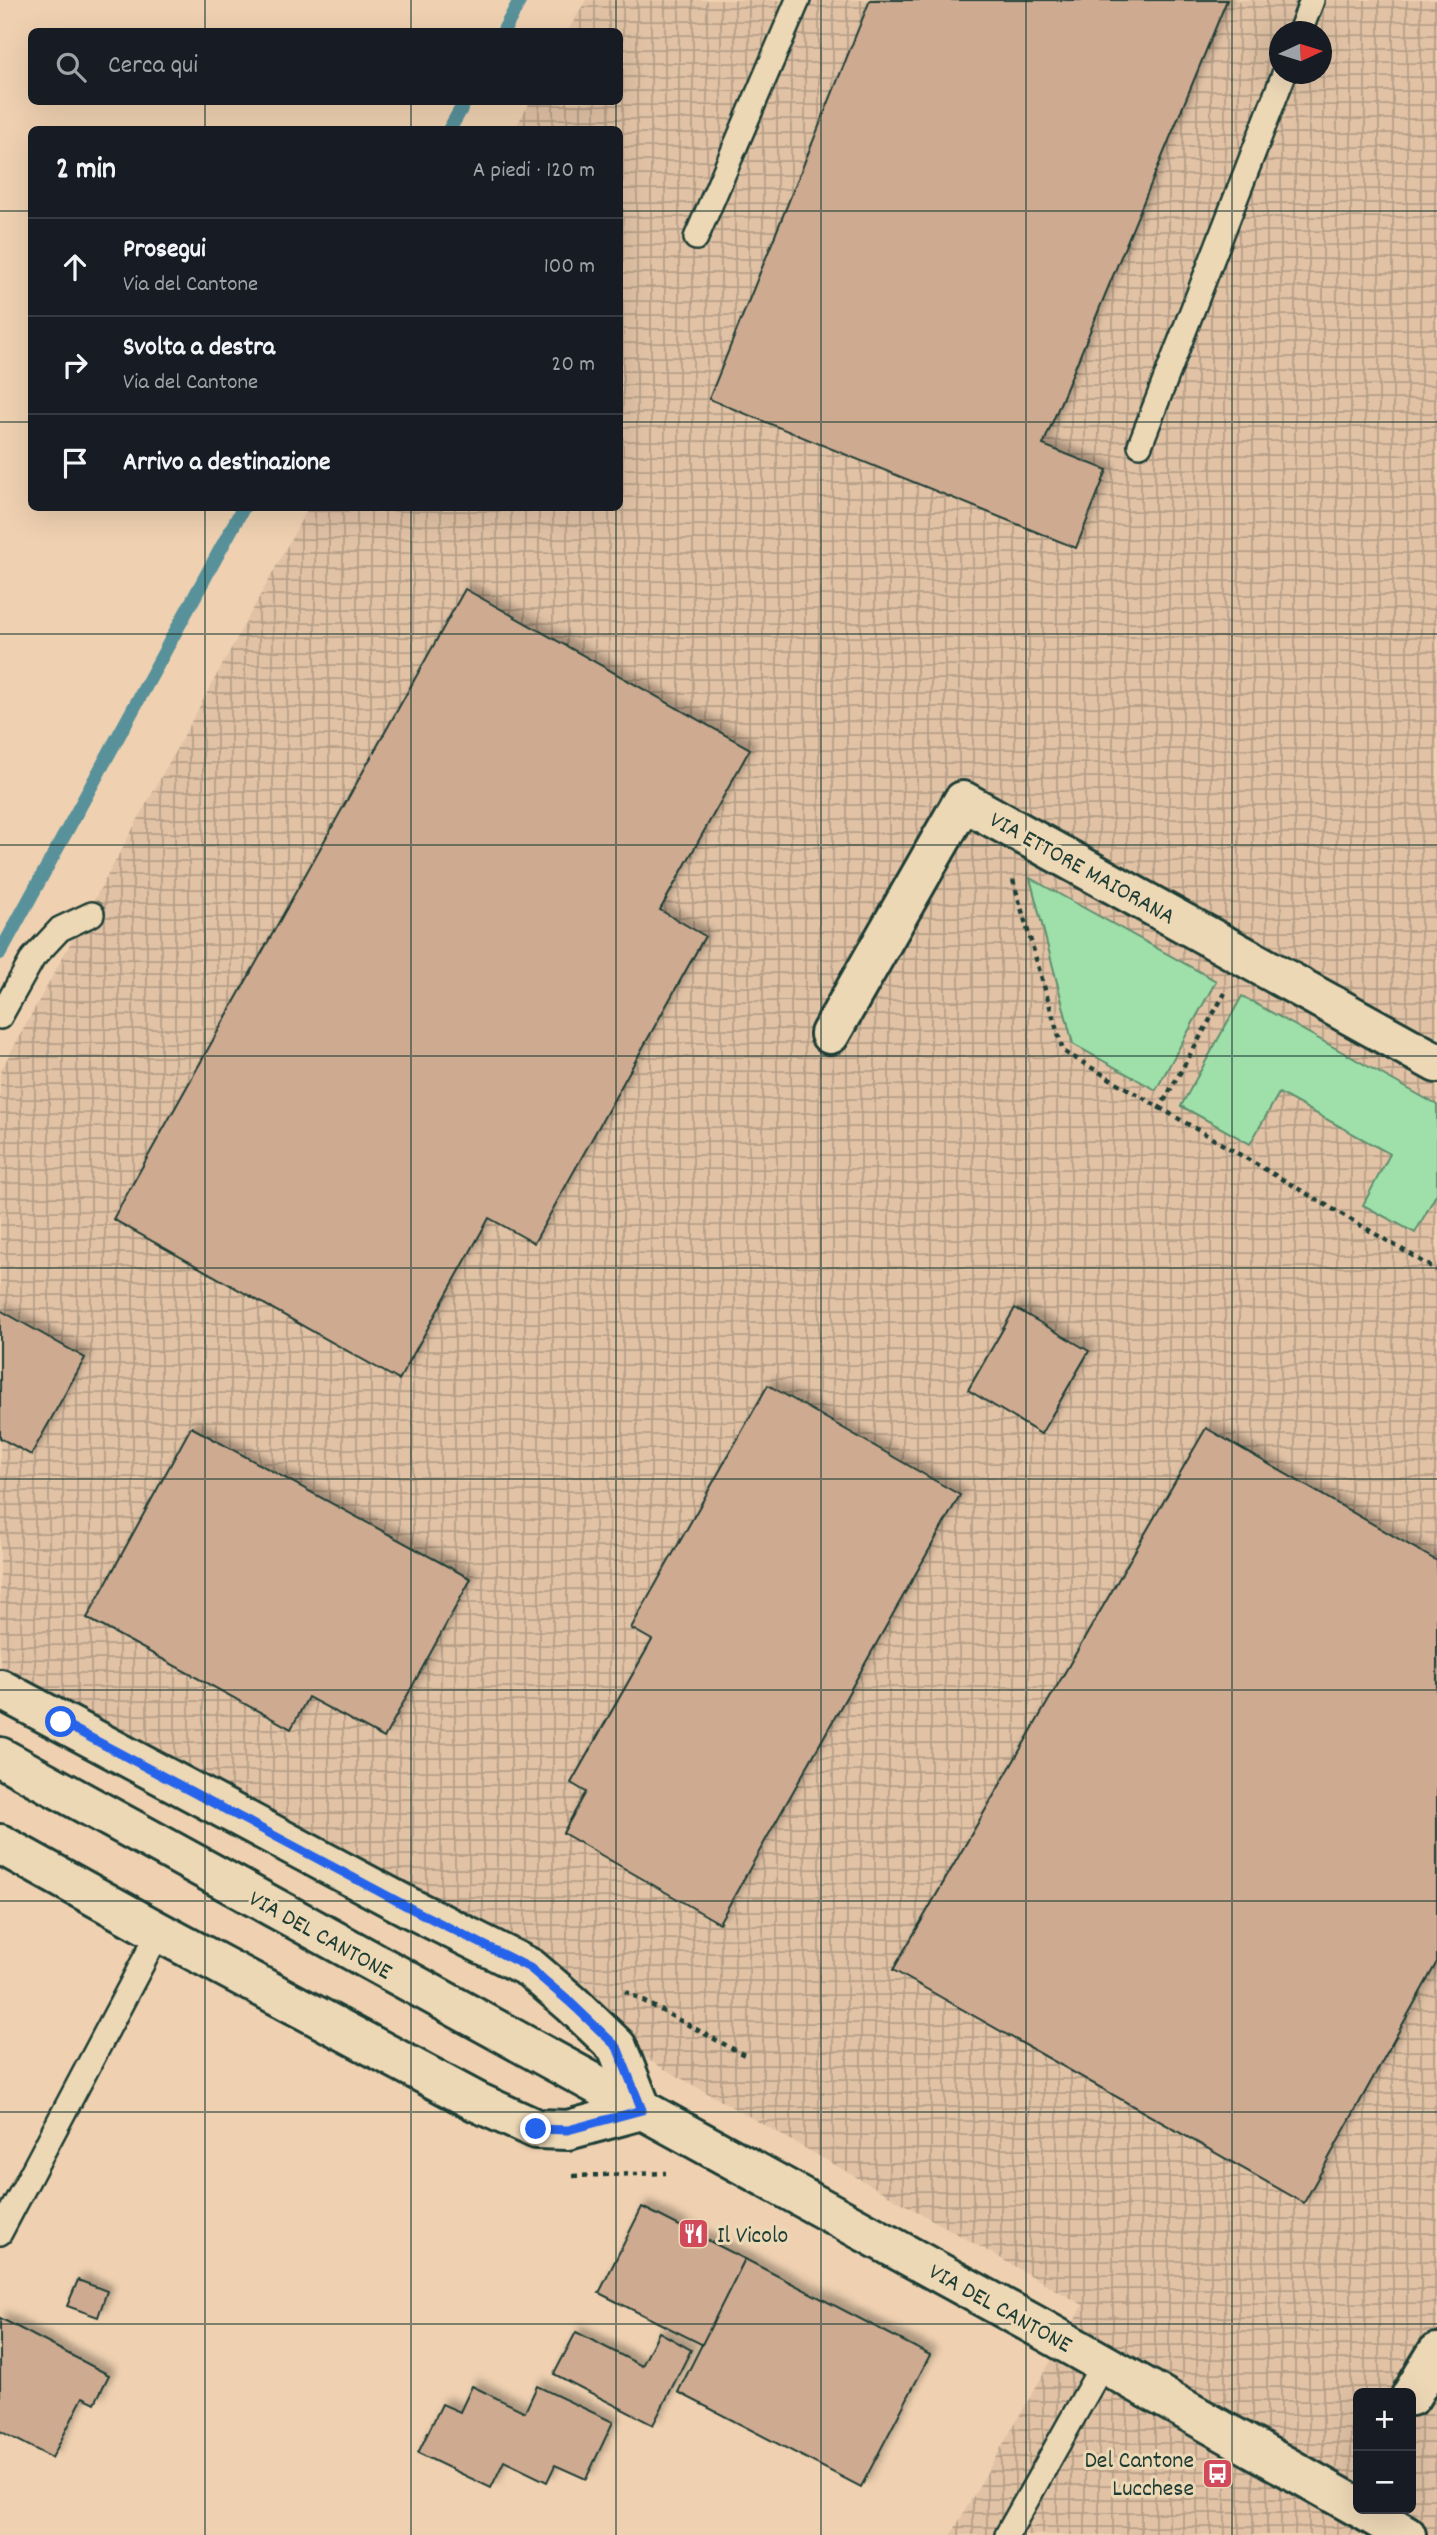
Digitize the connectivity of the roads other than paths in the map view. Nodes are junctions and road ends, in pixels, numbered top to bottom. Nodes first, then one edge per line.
1 (798, 0) edge
2 (1312, 0) edge
3 (1304, 21) edge
4 (1280, 84) edge
5 (696, 238) dead end
6 (1140, 445) dead end
7 (92, 914) dead end
8 (0, 1017) edge
9 (830, 1034) dead end
10 (1437, 1063) edge
11 (0, 1689) edge
12 (0, 1757) edge
13 (0, 1844) edge
14 (159, 1932) junction
15 (642, 2110) junction
16 (0, 2233) edge
17 (1437, 2353) edge
18 (1103, 2364) junction
19 (1416, 2388) edge
20 (1353, 2497) edge
21 (1377, 2514) edge
22 (1007, 2535) edge
23 (1406, 2535) edge

1 - 5 lane
2 - 3 lane
4 - 6 lane
7 - 8 lane
9 - 10 street, VIA ETTORE MAIORANA
11 - 15 street
12 - 15 street, VIA DEL CANTONE
13 - 14 street
14 - 15 street
14 - 16 lane
15 - 18 street, VIA DEL CANTONE
17 - 19 street
18 - 20 street, VIA DEL CANTONE
18 - 22 lane
21 - 23 street, VIA DEL CANTONE

